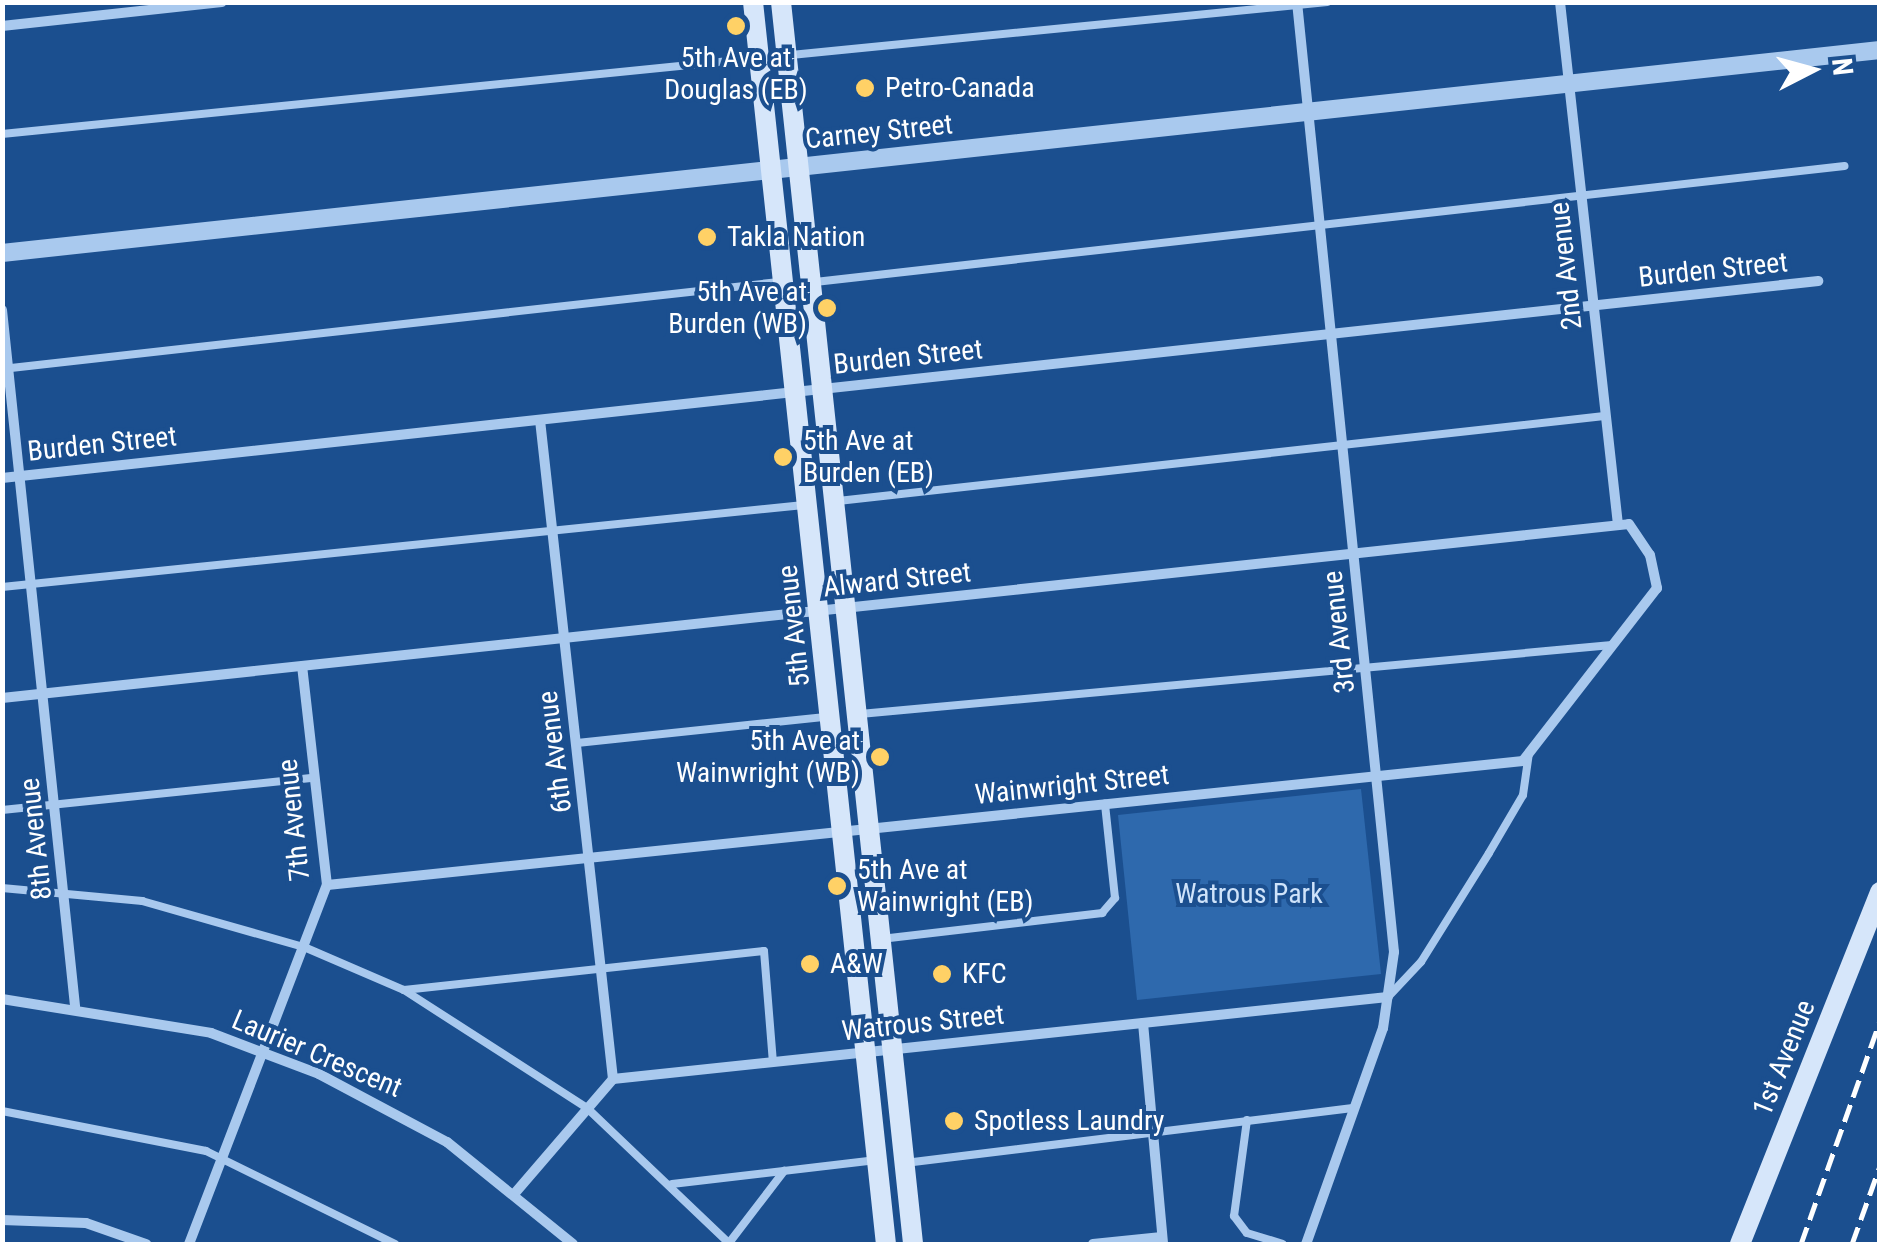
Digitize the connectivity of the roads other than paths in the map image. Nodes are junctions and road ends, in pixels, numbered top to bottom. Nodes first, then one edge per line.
1 (222, 2) edge
2 (753, 2) edge
3 (781, 2) edge
4 (1327, 2) edge
5 (1560, 2) edge
6 (1297, 4) edge
7 (2, 26) edge
8 (1880, 50) edge
9 (786, 55) junction
10 (759, 58) junction
11 (1569, 87) junction
12 (1308, 115) junction
13 (2, 134) edge
14 (1844, 166) dead end
15 (798, 168) junction
16 (771, 172) junction
17 (1582, 195) junction
18 (1320, 228) junction
19 (2, 253) edge
20 (1818, 281) dead end
21 (783, 282) junction
22 (811, 282) junction
23 (1593, 306) junction
24 (2, 310) edge
25 (1330, 334) junction
26 (5, 369) edge
27 (822, 390) junction
28 (795, 392) junction
29 (1604, 416) junction
30 (540, 420) junction
31 (1342, 445) junction
32 (20, 476) junction
33 (2, 478) edge
34 (834, 502) junction
35 (808, 504) junction
36 (1618, 525) junction
37 (554, 532) junction
38 (1354, 553) junction
39 (30, 584) junction
40 (2, 587) edge
41 (846, 609) junction
42 (820, 612) junction
43 (564, 638) junction
44 (1612, 645) junction
45 (1366, 665) junction
46 (302, 666) junction
47 (42, 694) junction
48 (2, 698) edge
49 (857, 714) junction
50 (832, 717) junction
51 (577, 743) junction
52 (1529, 753) junction
53 (1377, 776) junction
54 (313, 778) junction
55 (56, 804) junction
56 (1105, 804) junction
57 (2, 810) edge
58 (869, 828) junction
59 (845, 830) junction
60 (590, 857) junction
61 (327, 885) junction
62 (2, 888) edge
63 (65, 892) junction
64 (1880, 892) edge
65 (881, 939) junction
66 (304, 947) junction
67 (601, 968) junction
68 (404, 990) junction
69 (1388, 996) junction
70 (2, 999) edge
71 (76, 1006) junction
72 (1143, 1023) junction
73 (892, 1048) junction
74 (264, 1051) junction
75 (868, 1052) junction
76 (772, 1062) junction
77 (613, 1079) junction
78 (588, 1108) junction
79 (1354, 1108) junction
80 (2, 1111) edge
81 (1247, 1120) junction
82 (1151, 1132) junction
83 (221, 1157) junction
84 (878, 1160) junction
85 (905, 1163) junction
86 (784, 1171) junction
87 (672, 1184) junction
88 (515, 1193) junction
89 (2, 1220) edge
90 (1163, 1241) edge
91 (146, 1244) edge
92 (189, 1244) edge
93 (395, 1244) edge
94 (574, 1244) edge
95 (730, 1244) edge
96 (886, 1244) edge
97 (914, 1244) edge
98 (1093, 1244) edge
99 (1282, 1244) edge
100 (1306, 1244) edge
101 (1740, 1244) edge

1 - 7 street
2 - 10 main road, 5th Avenue
3 - 9 main road, 5th Avenue
4 - 6 lane
5 - 11 street, 2nd Avenue
6 - 9 lane
6 - 12 street, 3rd Avenue
8 - 11 street, Carney Street
9 - 15 main road, 5th Avenue
10 - 13 lane
10 - 16 main road, 5th Avenue
11 - 12 street, Carney Street
11 - 17 street, 2nd Avenue
12 - 15 street, Carney Street
12 - 18 street, 3rd Avenue
14 - 17 lane
15 - 16 street, Carney Street
15 - 22 main road, 5th Avenue
16 - 19 street, Carney Street
16 - 21 main road, 5th Avenue
17 - 18 lane
17 - 23 street, 2nd Avenue
18 - 22 lane
18 - 25 street, 3rd Avenue
20 - 23 street, Burden Street
21 - 26 lane
21 - 28 main road, 5th Avenue
22 - 27 main road, 5th Avenue
23 - 25 street, Burden Street
23 - 29 street, 2nd Avenue
24 - 26 street, 8th Avenue
25 - 27 street, Burden Street
25 - 31 street, 3rd Avenue
26 - 32 street, 8th Avenue
27 - 28 street, Burden Street
27 - 34 main road, 5th Avenue
28 - 30 street, Burden Street
28 - 35 main road, 5th Avenue
29 - 31 lane
29 - 36 street, 2nd Avenue
30 - 32 street, Burden Street
30 - 37 street, 6th Avenue
31 - 34 lane
31 - 38 street, 3rd Avenue
32 - 33 street, Burden Street
32 - 39 street, 8th Avenue
34 - 41 main road, 5th Avenue
35 - 37 lane
35 - 42 main road, 5th Avenue
36 - 38 street, Alward Street
36 - 44 street
37 - 39 lane
37 - 43 street, 6th Avenue
38 - 41 street, Alward Street
38 - 45 street, 3rd Avenue
39 - 40 lane
39 - 47 street, 8th Avenue
41 - 42 street, Alward Street
41 - 49 main road, 5th Avenue
42 - 43 street, Alward Street
42 - 50 main road, 5th Avenue
43 - 46 street, Alward Street
43 - 51 street, 6th Avenue
44 - 45 lane
44 - 52 street
45 - 49 lane
45 - 53 street, 3rd Avenue
46 - 47 street, Alward Street
46 - 54 street, 7th Avenue
47 - 48 street, Alward Street
47 - 55 street, 8th Avenue
49 - 58 main road, 5th Avenue
50 - 51 lane
50 - 59 main road, 5th Avenue
51 - 60 street, 6th Avenue
52 - 53 street, Wainwright Street
52 - 69 lane
53 - 56 street, Wainwright Street
53 - 69 street, 3rd Avenue
54 - 55 lane
54 - 61 street, 7th Avenue
55 - 57 lane
55 - 63 street, 8th Avenue
56 - 58 street, Wainwright Street
56 - 65 lane
58 - 59 street, Wainwright Street
58 - 65 main road, 5th Avenue
59 - 60 street, Wainwright Street
59 - 75 main road, 5th Avenue
60 - 61 street, Wainwright Street
60 - 67 street, 6th Avenue
61 - 66 street, 7th Avenue
62 - 63 lane
63 - 66 lane
63 - 71 street, 8th Avenue
64 - 101 main road, 1st Avenue
65 - 73 main road, 5th Avenue
66 - 68 lane
66 - 74 street, 7th Avenue
67 - 68 lane
67 - 76 lane
67 - 77 street, 6th Avenue
68 - 78 lane
69 - 72 street, Watrous Street
69 - 79 street, 3rd Avenue
70 - 71 street, Laurier Crescent
71 - 74 street, Laurier Crescent
72 - 73 street, Watrous Street
72 - 82 street
73 - 75 street, Watrous Street
73 - 85 main road, 5th Avenue
74 - 83 street, 7th Avenue
74 - 88 street, Laurier Crescent
75 - 76 street, Watrous Street
75 - 84 main road, 5th Avenue
76 - 77 street, Watrous Street
77 - 78 street
78 - 87 lane
78 - 88 street
79 - 81 lane
79 - 100 street, 3rd Avenue
80 - 83 lane
81 - 82 lane
81 - 99 lane
82 - 85 lane
82 - 90 street
83 - 92 street, 7th Avenue
83 - 93 lane
84 - 86 lane
84 - 96 main road, 5th Avenue
85 - 97 main road, 5th Avenue
86 - 87 lane
86 - 95 lane
87 - 95 lane
88 - 94 street, Laurier Crescent
89 - 91 street
90 - 98 street

